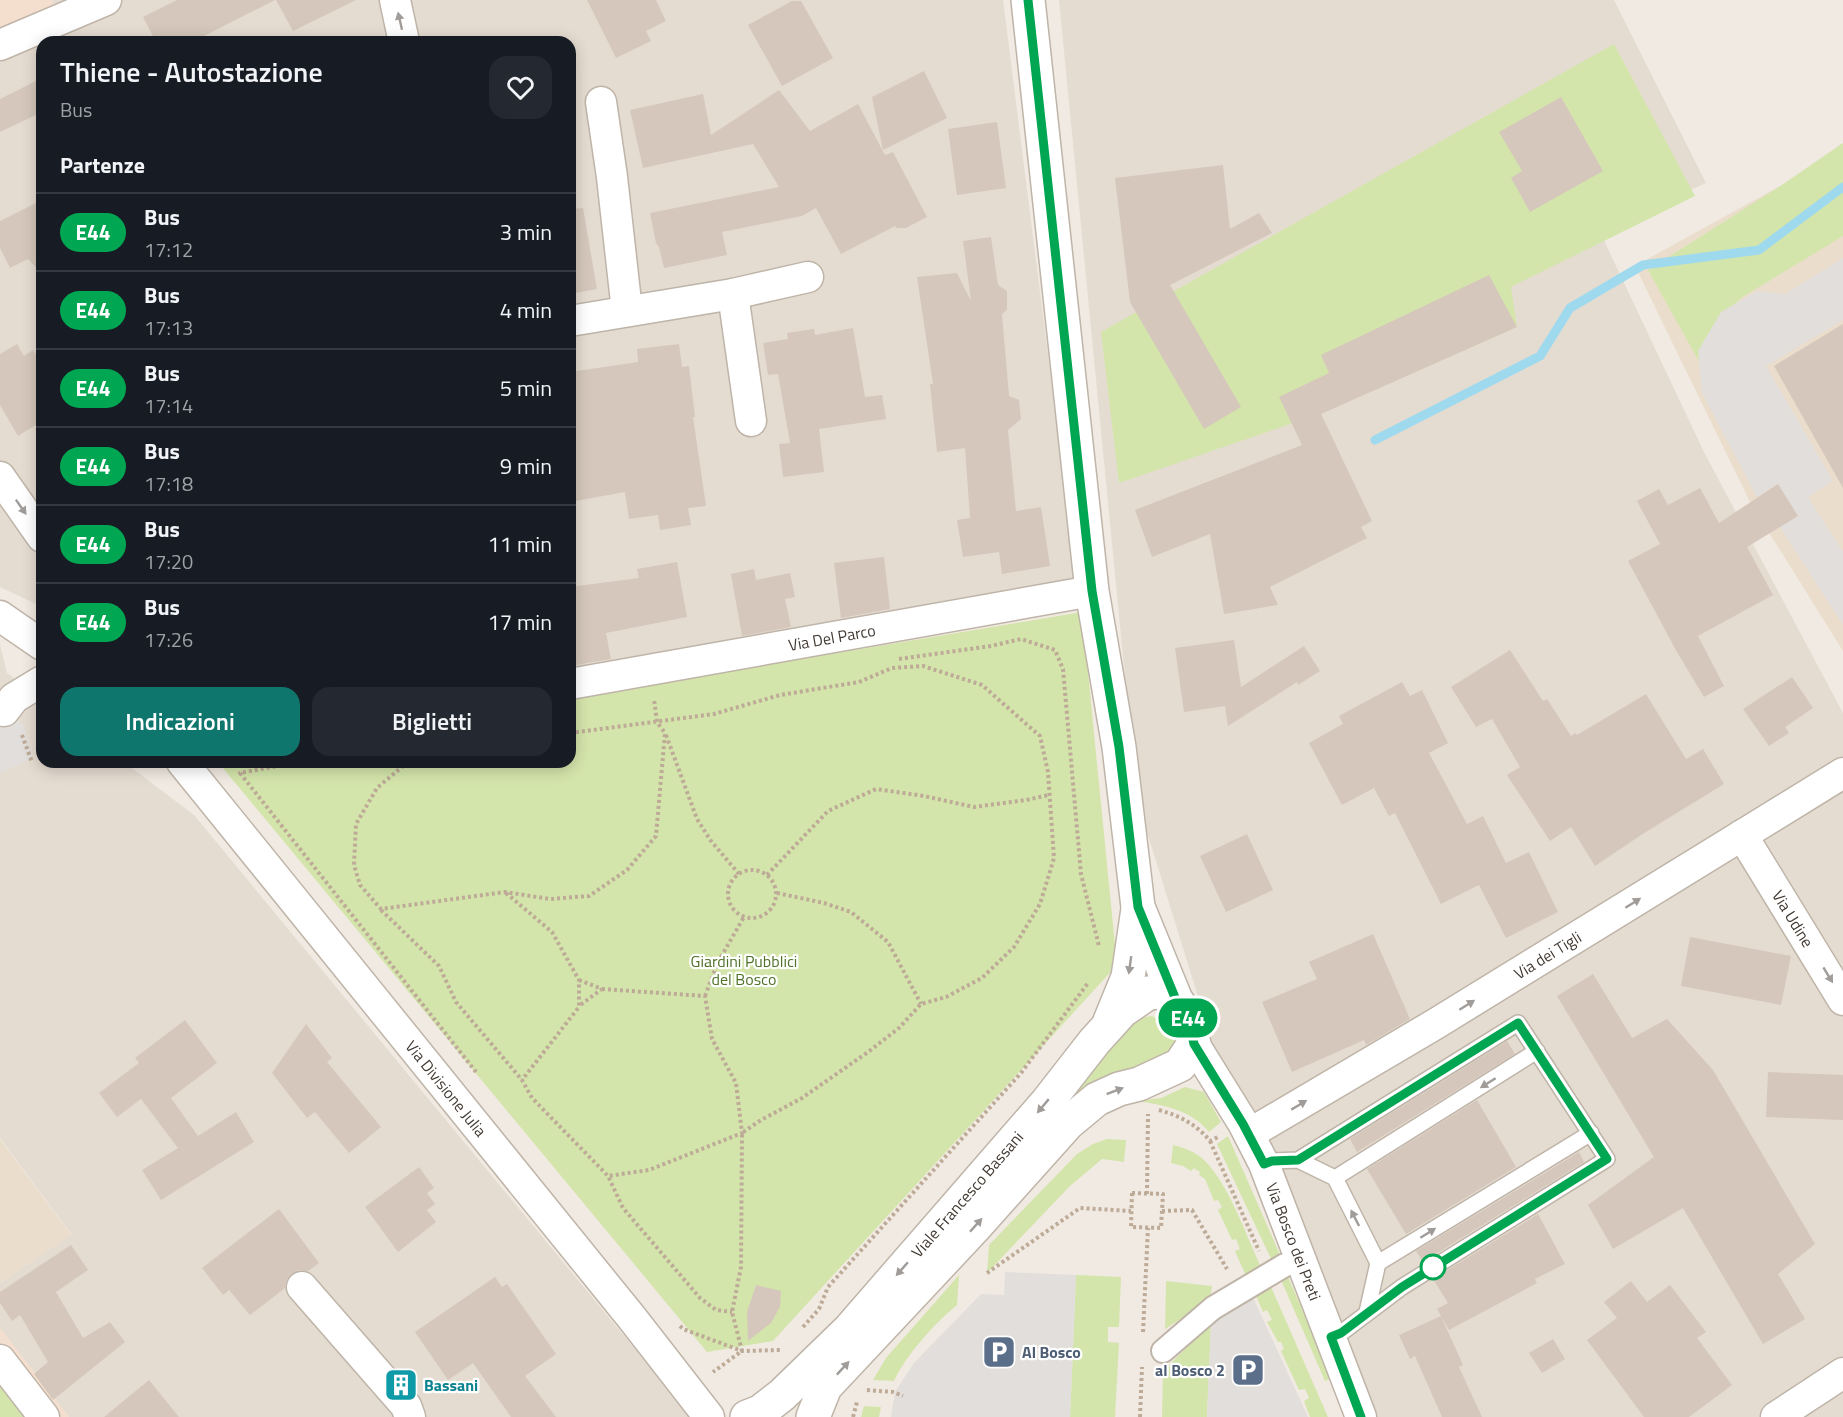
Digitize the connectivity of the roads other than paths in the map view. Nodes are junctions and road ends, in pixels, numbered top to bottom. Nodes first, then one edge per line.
1 (106, 0) edge
2 (395, 0) edge
3 (1028, 0) edge
4 (403, 36) edge
5 (0, 45) edge
6 (601, 102) dead end
7 (808, 277) dead end
8 (733, 294) junction
9 (627, 311) junction
10 (576, 320) edge
11 (751, 421) dead end
12 (0, 477) edge
13 (36, 528) edge
14 (1092, 591) junction
15 (0, 616) edge
16 (36, 641) edge
17 (576, 683) edge
18 (36, 685) edge
19 (36, 704) edge
20 (7, 718) edge
21 (187, 768) edge
22 (1843, 773) edge
23 (1742, 836) junction
24 (1138, 907) junction
25 (1176, 1000) junction
26 (1843, 1000) edge
27 (1107, 1028) junction
28 (1194, 1044) junction
29 (1538, 1051) junction
30 (1591, 1132) junction
31 (1249, 1134) junction
32 (1298, 1160) junction
33 (1264, 1164) junction
34 (1335, 1178) junction
35 (1378, 1263) junction
36 (1285, 1265) dead end
37 (302, 1287) dead end
38 (1367, 1312) junction
39 (1331, 1337) junction
40 (1153, 1354) road end
41 (0, 1360) edge
42 (1843, 1373) edge
43 (765, 1416) edge
44 (44, 1417) edge
45 (410, 1417) edge
46 (709, 1417) edge
47 (813, 1417) edge
48 (1361, 1417) edge
49 (1776, 1417) edge

1 - 5 street
4 -> 2 street
3 - 14 street
6 - 9 street
7 - 8 street
8 - 9 street
8 - 11 street
9 - 10 street
12 -> 13 street
14 - 17 street, Via Del Parco
14 - 24 street
15 - 16 street
18 - 20 street
19 - 20 street
21 - 46 street, Via Divisione Julia
22 - 23 street, Via dei Tigli
23 -> 26 street, Via Udine
31 -> 23 street, Via dei Tigli
24 - 25 street
24 -> 27 street
25 - 27 street, Viale Francesco Bassani
25 - 28 street
27 -> 43 street, Viale Francesco Bassani
28 - 31 street, Via Bosco dei Preti
47 -> 28 street, Viale Francesco Bassani
29 - 30 lane
29 - 32 lane
29 -> 34 lane
35 -> 30 lane
30 - 38 lane
31 - 33 street, Via Bosco dei Preti
32 - 33 lane
32 - 34 lane
33 - 39 street, Via Bosco dei Preti
35 -> 34 lane
35 - 38 lane
36 - 40 street
37 - 45 street
38 - 39 lane
39 - 48 street, Via Bosco dei Preti
41 - 44 street
42 - 49 street

